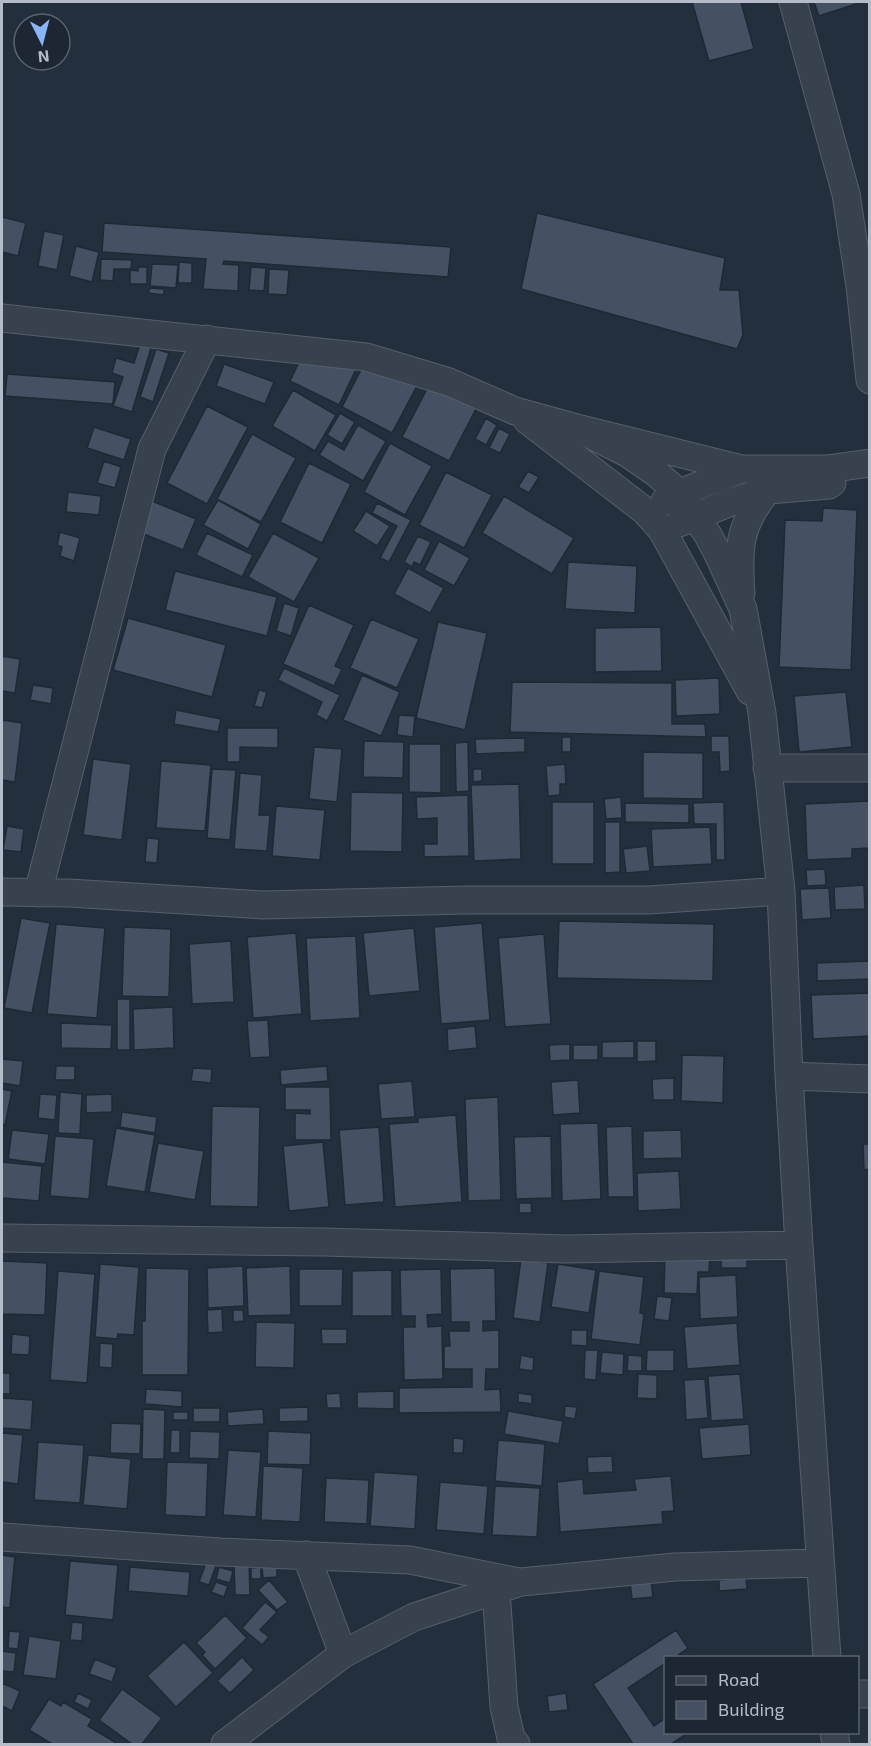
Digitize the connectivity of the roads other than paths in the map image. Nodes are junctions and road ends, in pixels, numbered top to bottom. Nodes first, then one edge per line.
1 (793, 2) edge
2 (2, 318) edge
3 (207, 339) junction
4 (870, 380) edge
5 (515, 411) junction
6 (577, 428) junction
7 (870, 464) edge
8 (742, 469) junction
9 (768, 490) junction
10 (679, 493) junction
11 (695, 517) junction
12 (653, 521) junction
13 (743, 609) junction
14 (762, 713) junction
15 (767, 768) junction
16 (870, 768) edge
17 (781, 891) junction
18 (2, 892) edge
19 (38, 892) junction
20 (789, 1076) junction
21 (870, 1079) edge
22 (2, 1238) edge
23 (799, 1245) junction
24 (2, 1538) edge
25 (306, 1555) junction
26 (819, 1563) junction
27 (508, 1586) junction
28 (343, 1654) junction
29 (827, 1656) edge
30 (225, 1744) edge
31 (516, 1744) edge

1 - 4 street
2 - 3 street
3 - 5 street
3 - 19 street
5 - 6 street
5 - 12 street
6 - 8 street
6 - 10 street
7 - 8 street
7 - 9 street
8 - 10 street
9 - 11 street
9 - 13 street
10 - 11 street
10 - 12 street
11 - 12 street
11 - 13 street
12 - 14 street
13 - 14 street
14 - 15 street
15 - 16 street
15 - 17 street
17 - 19 street
17 - 20 street
18 - 19 street
20 - 21 street
20 - 23 street
22 - 23 street
23 - 26 street
24 - 25 street
25 - 27 street
25 - 28 street
26 - 27 street
26 - 29 street
27 - 28 street
27 - 31 street
28 - 30 street

